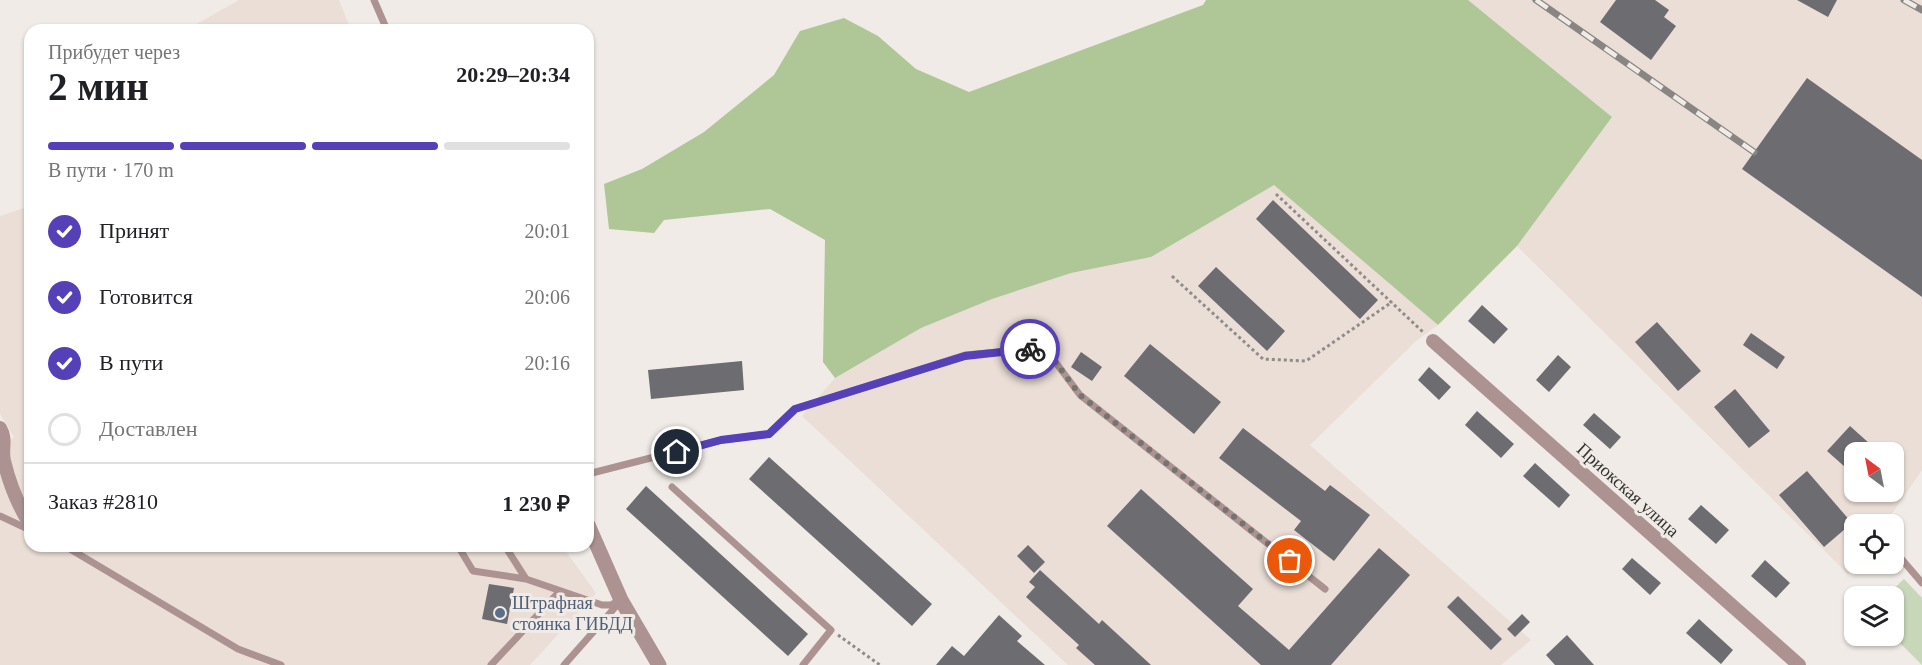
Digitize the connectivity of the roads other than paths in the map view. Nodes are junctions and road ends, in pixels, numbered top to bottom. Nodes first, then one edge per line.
1 (374, 0) edge
2 (384, 24) edge
3 (1433, 341) road end
4 (0, 428) edge
5 (594, 472) edge
6 (672, 487) dead end
7 (24, 514) edge
8 (0, 516) edge
9 (24, 527) edge
10 (594, 539) edge
11 (75, 552) edge
12 (462, 552) edge
13 (509, 552) edge
14 (1904, 562) edge
15 (526, 579) junction
16 (1922, 583) edge
17 (1325, 589) dead end
18 (560, 591) junction
19 (621, 600) junction
20 (281, 665) edge
21 (491, 665) edge
22 (564, 665) edge
23 (659, 665) edge
24 (803, 665) edge
25 (1799, 665) edge

1 - 2 lane
3 - 25 street, Приокская улица
4 - 7 street
5 - 17 lane
6 - 24 lane
8 - 9 lane
10 - 19 street
11 - 20 lane
12 - 15 lane
13 - 15 lane
14 - 16 lane
15 - 18 lane
18 - 19 lane
18 - 21 lane
19 - 22 lane
19 - 23 street

